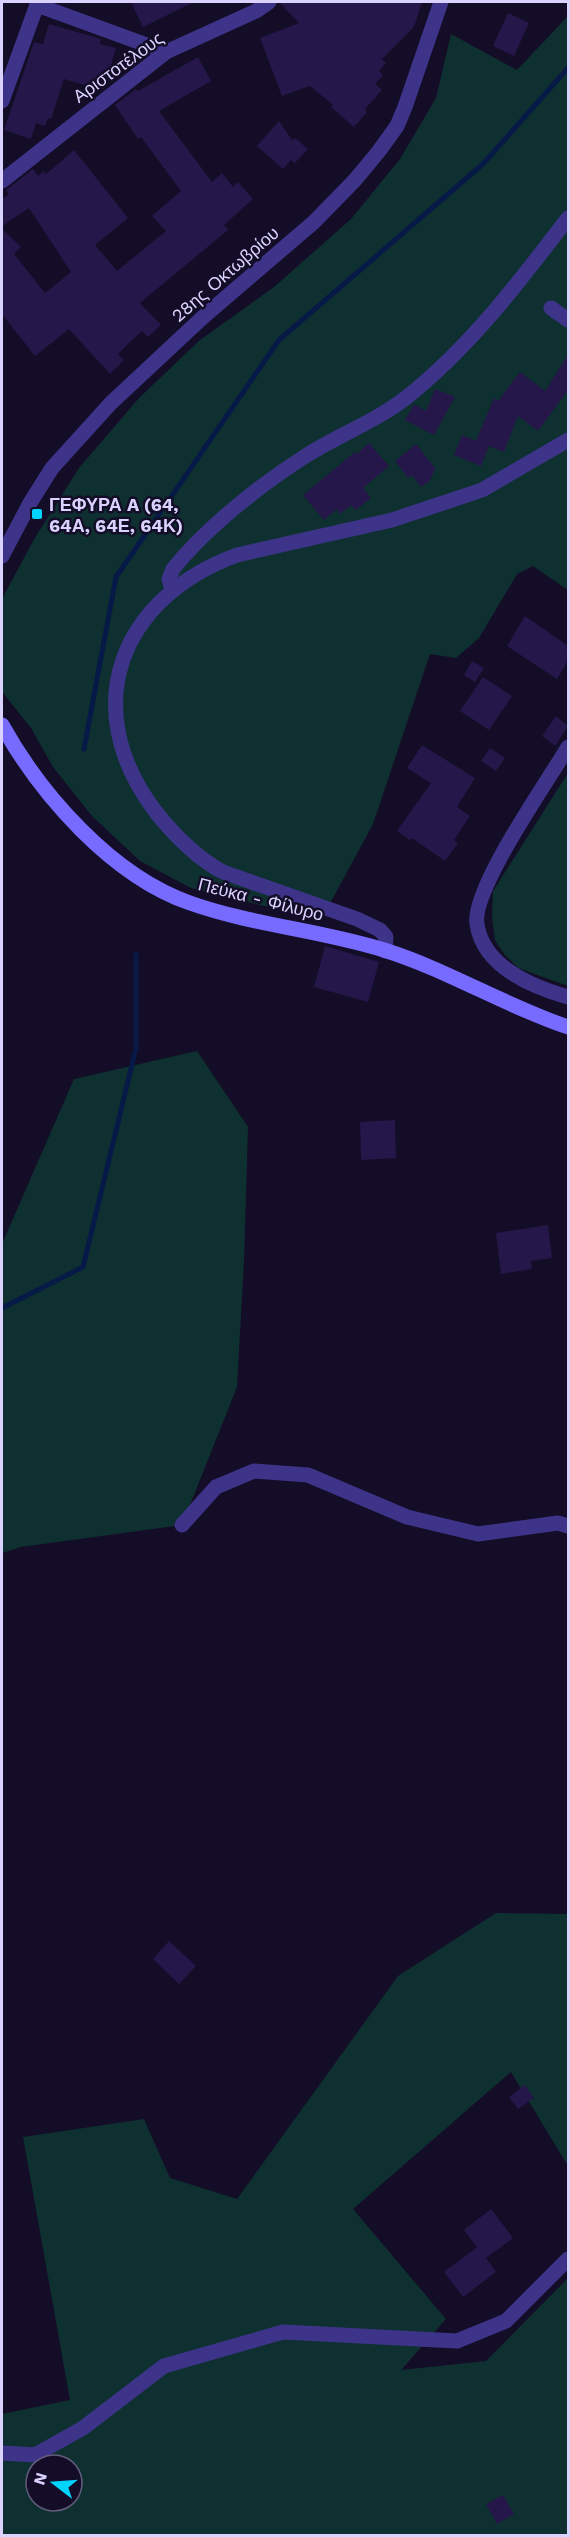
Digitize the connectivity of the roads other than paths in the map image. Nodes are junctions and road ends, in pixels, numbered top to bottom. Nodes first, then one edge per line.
1 (269, 2) edge
2 (441, 2) edge
3 (37, 3) edge
4 (166, 52) junction
5 (2, 101) edge
6 (2, 181) edge
7 (568, 218) edge
8 (551, 308) dead end
9 (568, 320) edge
10 (568, 440) edge
11 (2, 556) edge
12 (172, 590) junction
13 (2, 725) edge
14 (568, 747) edge
15 (386, 951) junction
16 (568, 997) edge
17 (568, 1027) edge
18 (182, 1525) dead end
19 (568, 1526) edge
20 (568, 2259) edge
21 (2, 2453) edge

1 - 4 street, Αριστοτέλους
2 - 11 street, 28ης Οκτωβρίου
3 - 4 street
3 - 5 street
4 - 6 street, Αριστοτέλους
7 - 12 street
8 - 9 street
10 - 12 street
12 - 15 street
13 - 15 main road, Πεύκα - Φίλυρο
14 - 16 street
15 - 17 main road, Πεύκα - Φίλυρο
18 - 19 street
20 - 21 street

